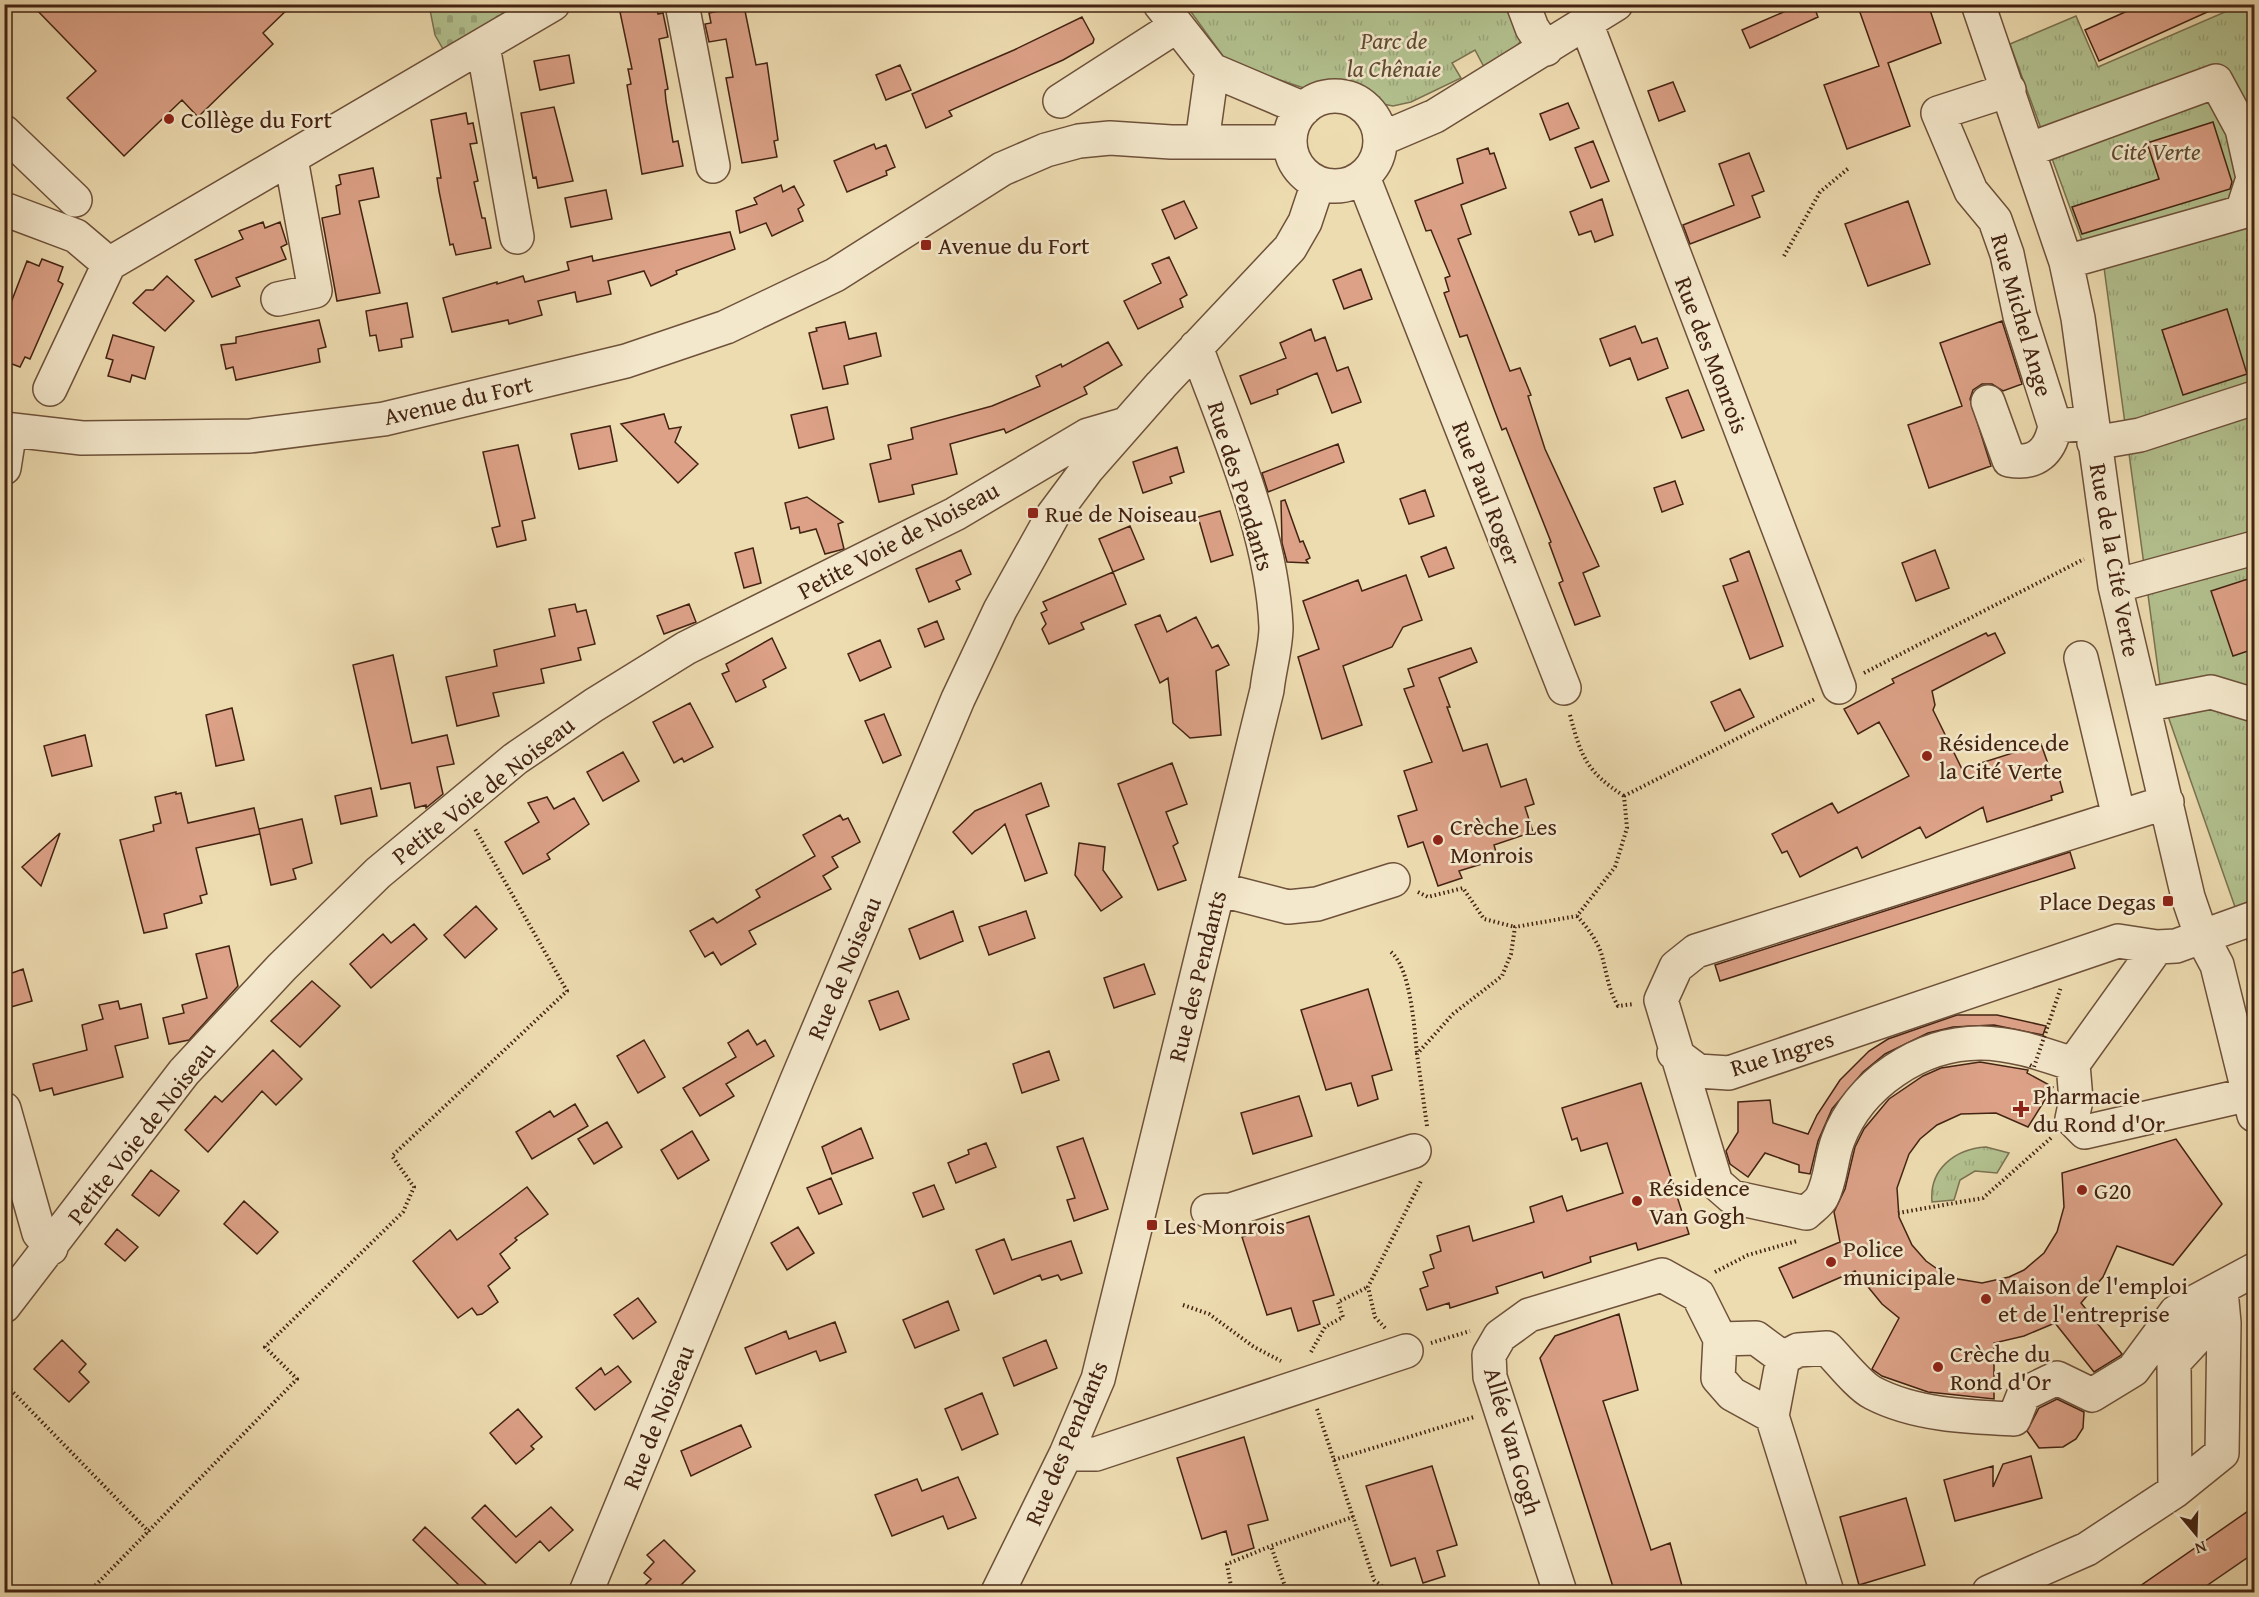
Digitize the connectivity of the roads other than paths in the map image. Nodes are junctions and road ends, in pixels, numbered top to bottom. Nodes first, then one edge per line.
1 (553, 4) edge
2 (682, 4) edge
3 (1523, 4) edge
4 (1978, 4) edge
5 (1601, 11) edge
6 (1167, 16) edge
7 (483, 46) junction
8 (1546, 49) junction
9 (1212, 70) junction
10 (2008, 90) junction
11 (1060, 101) dead end
12 (1304, 109) junction
13 (4, 132) edge
14 (1381, 140) junction
15 (1203, 142) junction
16 (1290, 142) junction
17 (2028, 150) junction
18 (291, 159) junction
19 (713, 166) dead end
20 (1363, 177) junction
21 (1318, 183) junction
22 (75, 200) dead end
23 (4, 209) edge
24 (517, 237) dead end
25 (2066, 262) junction
26 (110, 264) junction
27 (278, 299) dead end
28 (1196, 347) junction
29 (50, 389) dead end
30 (2254, 398) edge
31 (1988, 402) dead end
32 (1125, 424) junction
33 (2055, 426) junction
34 (7, 430) edge
35 (2092, 433) junction
36 (4, 468) edge
37 (2254, 548) edge
38 (2115, 586) junction
39 (2081, 658) dead end
40 (1839, 687) dead end
41 (1564, 688) road end
42 (2144, 705) junction
43 (2254, 705) edge
44 (2167, 802) junction
45 (2119, 817) junction
46 (1393, 880) road end
47 (1218, 889) junction
48 (2254, 918) edge
49 (2201, 935) junction
50 (2157, 947) junction
51 (1674, 1053) junction
52 (2073, 1064) junction
53 (2252, 1105) edge
54 (4, 1109) edge
55 (1423, 1152) road end
56 (1208, 1211) dead end
57 (51, 1248) junction
58 (2254, 1270) edge
59 (2221, 1290) junction
60 (4, 1306) edge
61 (2224, 1323) junction
62 (1720, 1339) junction
63 (1406, 1351) road end
64 (1783, 1358) junction
65 (1772, 1416) junction
66 (1066, 1454) junction
67 (2175, 1491) junction
68 (586, 1593) edge
69 (998, 1593) edge
70 (1560, 1593) edge
71 (1827, 1593) edge
72 (1989, 1593) edge

1 - 7 street
2 - 19 street
3 - 8 street
4 - 10 street, Rue de la Cité Verte
5 - 8 street
5 - 40 street, Rue des Monrois
6 - 9 street
6 - 11 street
7 - 18 street
7 - 24 street
8 - 14 street
9 - 12 street
9 - 15 street
10 - 17 street, Rue de la Cité Verte
10 - 33 street, Rue Michel Ange
12 - 14 street
12 - 16 street
13 - 22 street
14 - 20 street
15 - 16 street, Avenue du Fort
15 - 34 street, Avenue du Fort
16 - 21 street
17 - 25 street, Rue de la Cité Verte
17 - 25 street
18 - 26 street
18 - 27 street
20 - 21 street
20 - 41 street, Rue Paul Roger
21 - 28 street, Rue de Noiseau
23 - 26 street
25 - 35 street, Rue de la Cité Verte
26 - 29 street
28 - 32 street, Rue de Noiseau
28 - 47 street, Rue des Pendants
30 - 35 street, Rue Michel Ange
31 - 33 street
32 - 57 street, Petite Voie de Noiseau
32 - 68 street, Rue de Noiseau
33 - 35 street, Rue Michel Ange
34 - 36 street
35 - 38 street, Rue de la Cité Verte
37 - 38 street
38 - 42 street, Rue de la Cité Verte
39 - 45 street
42 - 43 street
42 - 44 street, Rue de la Cité Verte
44 - 45 street
44 - 49 street, Rue de la Cité Verte
45 - 51 street
46 - 47 street
47 - 66 street, Rue des Pendants
48 - 49 street
49 - 50 street, Rue Ingres
49 - 53 street, Rue de la Cité Verte
50 - 51 street, Rue Ingres
50 - 52 street
51 - 52 street
52 - 53 street
54 - 57 street
55 - 56 street
57 - 60 street, Petite Voie de Noiseau
58 - 59 street
59 - 61 street
59 - 64 street
61 - 67 street
61 - 67 street
62 - 64 street
62 - 65 street, Allée Van Gogh
62 - 70 street, Allée Van Gogh
63 - 66 street
64 - 65 street
65 - 71 street
66 - 69 street, Rue des Pendants
67 - 72 street

